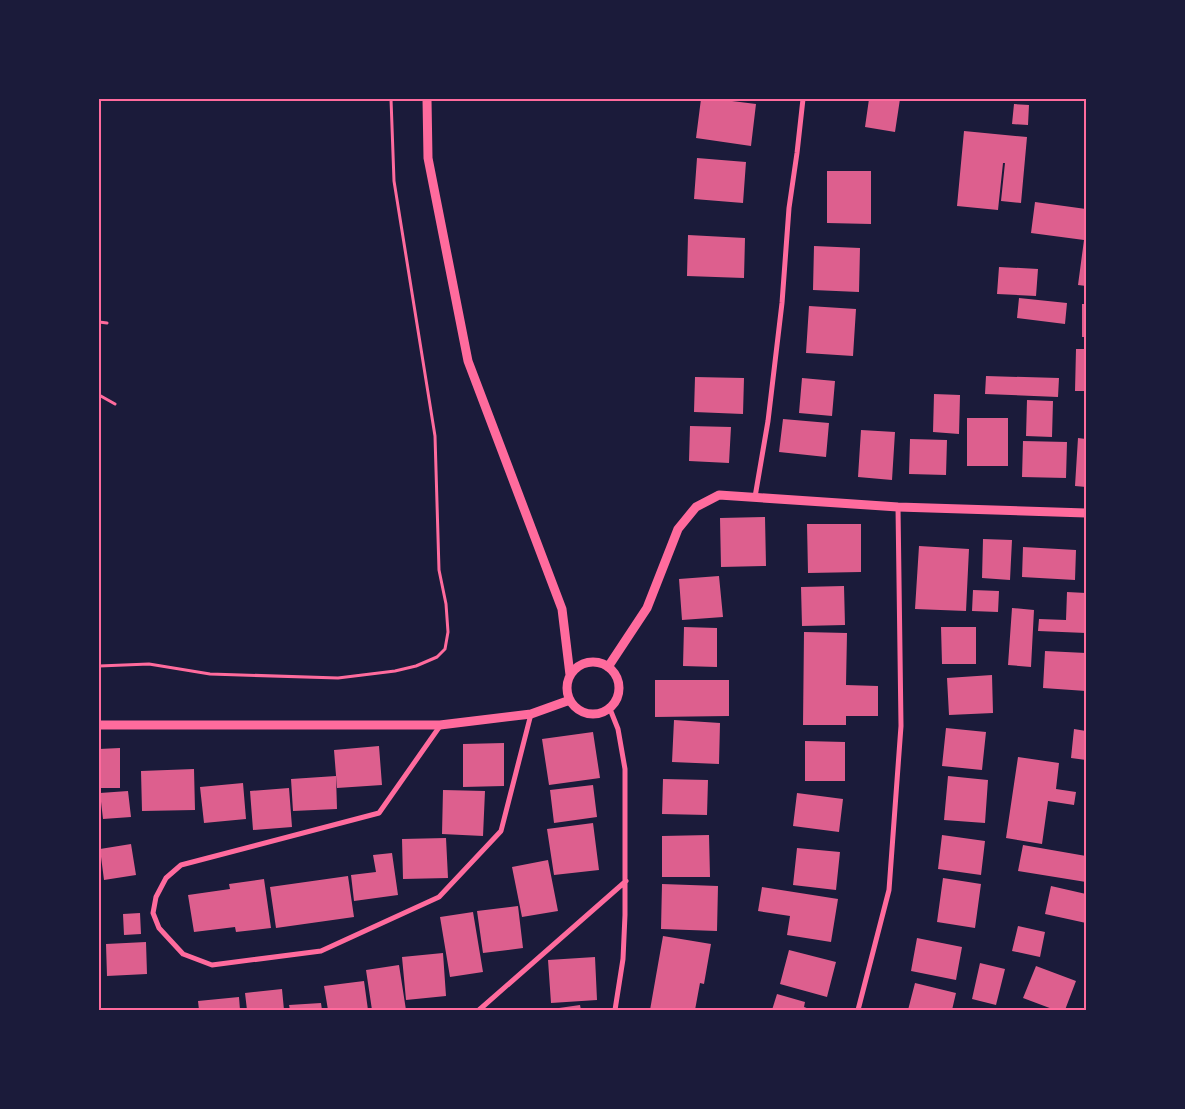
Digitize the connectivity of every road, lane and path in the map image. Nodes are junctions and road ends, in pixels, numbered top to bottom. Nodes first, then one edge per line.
1 (391, 99) edge
2 (427, 99) edge
3 (803, 99) edge
4 (99, 322) edge
5 (107, 323) dead end
6 (99, 395) edge
7 (115, 404) dead end
8 (755, 497) junction
9 (898, 507) junction
10 (1086, 513) edge
11 (99, 666) edge
12 (608, 667) junction
13 (570, 675) junction
14 (570, 700) junction
15 (610, 709) junction
16 (531, 714) junction
17 (99, 725) edge
18 (440, 725) junction
19 (626, 881) junction
20 (479, 1010) edge
21 (615, 1010) edge
22 (858, 1010) edge

1 - 11 path
2 - 13 street
3 - 8 street
4 - 5 path
6 - 7 path
8 - 9 street
8 - 12 street
9 - 10 street
9 - 22 street
12 - 13 street
12 - 15 street
13 - 14 street
14 - 15 street
14 - 16 street
15 - 19 street
16 - 18 street
16 - 18 street
17 - 18 street
19 - 20 street
19 - 21 street

